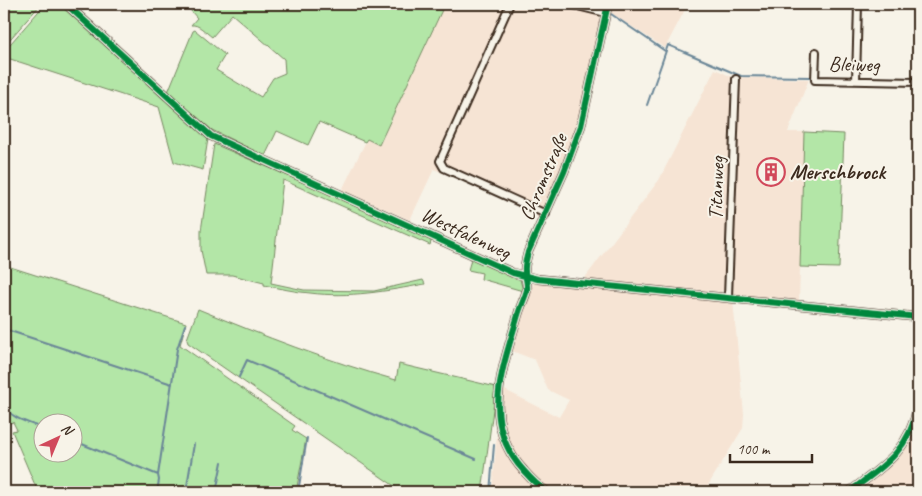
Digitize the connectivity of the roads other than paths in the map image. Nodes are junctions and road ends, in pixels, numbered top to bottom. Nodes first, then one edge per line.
1 (66, 4) edge
2 (510, 4) edge
3 (570, 4) edge
4 (608, 4) edge
5 (858, 4) edge
6 (606, 13) junction
7 (816, 52) dead end
8 (736, 79) dead end
9 (856, 81) junction
10 (918, 82) edge
11 (546, 214) junction
12 (526, 277) junction
13 (728, 297) junction
14 (918, 317) edge
15 (918, 406) edge
16 (546, 492) edge
17 (849, 492) edge

1 - 12 street, Westfalenweg
2 - 11 street, Chromstraße
3 - 6 street
4 - 6 street, Chromstraße
5 - 9 street
6 - 11 street, Chromstraße
7 - 9 street, Bleiweg
8 - 13 street, Titanweg
9 - 10 street, Bleiweg
11 - 12 street, Chromstraße
12 - 13 street, Westfalenweg
12 - 16 street, Chromstraße
13 - 14 street, Westfalenweg
15 - 17 street

